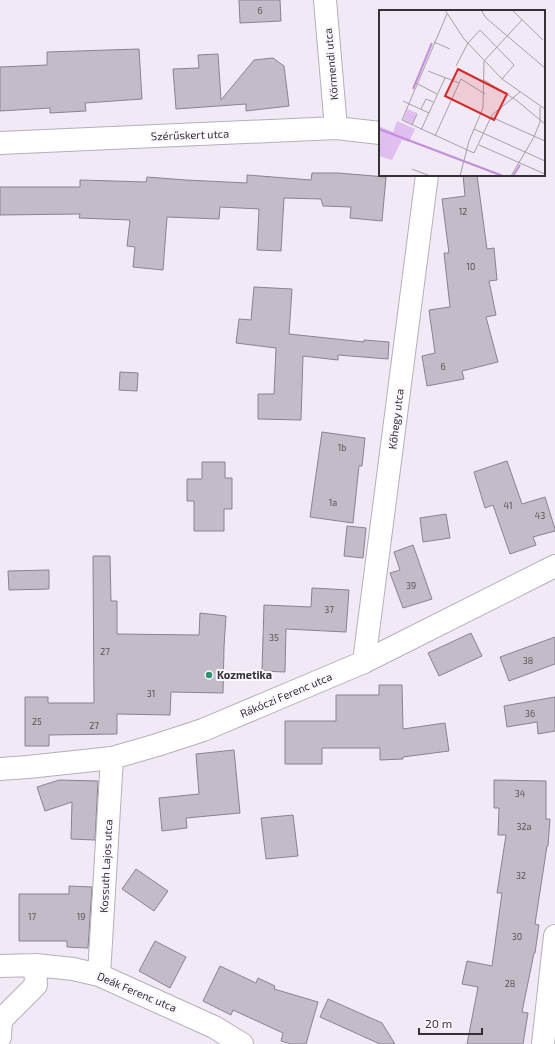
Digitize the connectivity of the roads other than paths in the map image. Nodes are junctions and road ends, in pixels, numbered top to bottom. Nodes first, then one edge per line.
1 (325, 0) edge
2 (336, 128) junction
3 (379, 133) edge
4 (0, 143) edge
5 (427, 176) edge
6 (555, 566) edge
7 (364, 662) junction
8 (112, 758) junction
9 (0, 768) edge
10 (555, 936) edge
11 (0, 966) edge
12 (35, 966) junction
13 (99, 975) junction
14 (0, 1037) edge
15 (242, 1044) edge
16 (543, 1044) edge

1 - 2 street, Körmendi utca
2 - 3 street, Szérűskert utca
2 - 4 street, Szérűskert utca
5 - 7 street, Kőhegy utca
6 - 7 street, Rákóczi Ferenc utca
7 - 8 street, Rákóczi Ferenc utca
8 - 9 street, Rákóczi Ferenc utca
8 - 13 street, Kossuth Lajos utca
10 - 16 street
11 - 12 street, Deák Ferenc utca
12 - 13 street, Deák Ferenc utca
12 - 14 street
13 - 15 street, Deák Ferenc utca

